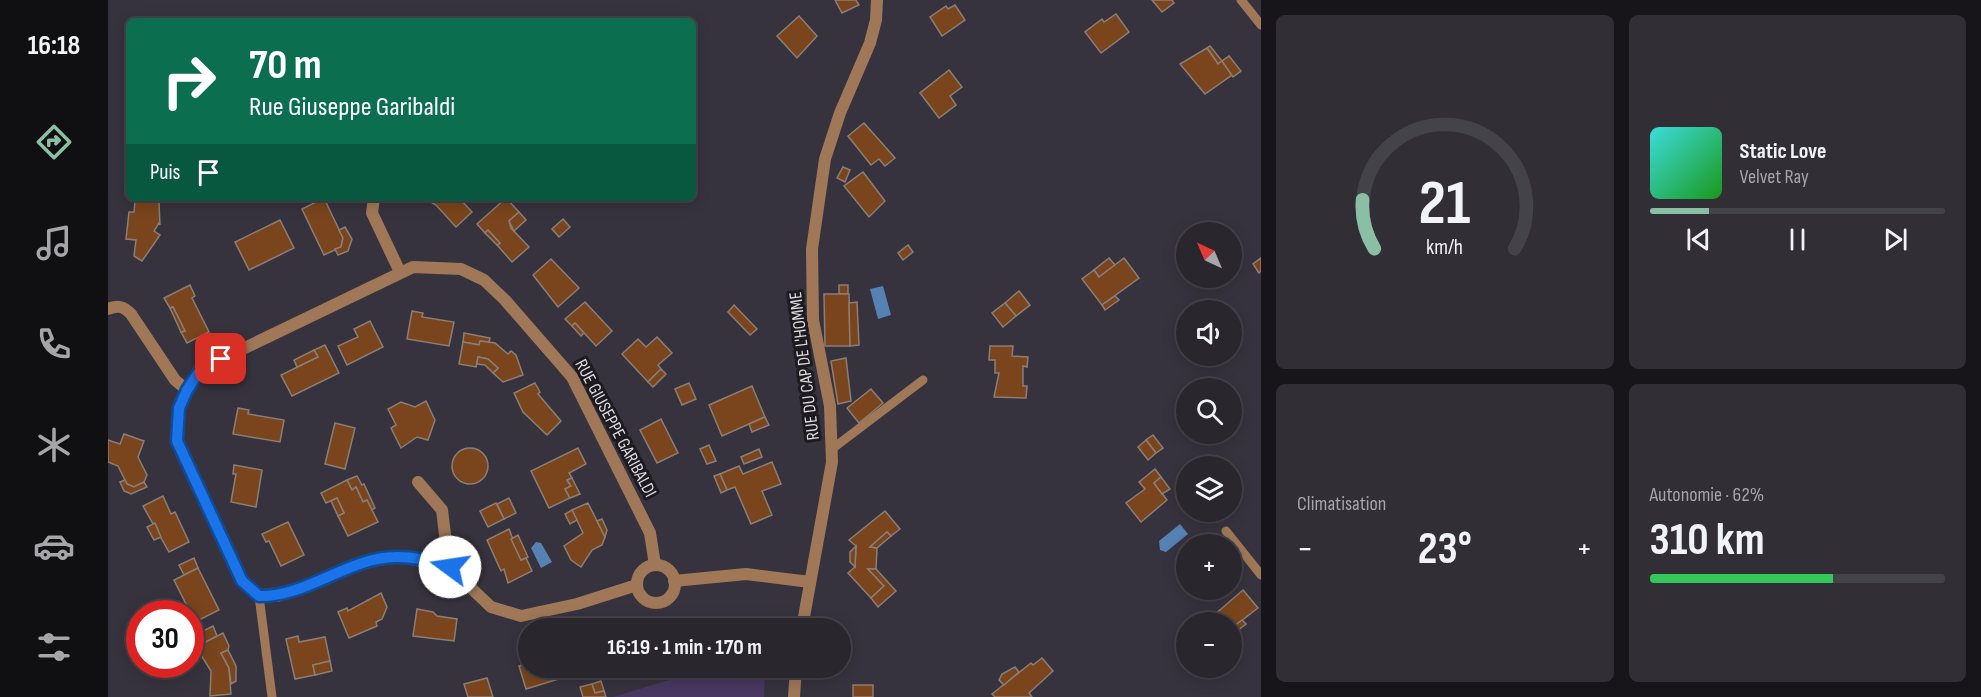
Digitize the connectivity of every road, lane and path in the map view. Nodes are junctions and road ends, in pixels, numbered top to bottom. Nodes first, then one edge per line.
1 (877, 0) edge
2 (1241, 0) edge
3 (1261, 25) edge
4 (374, 201) edge
5 (400, 272) junction
6 (108, 309) edge
7 (923, 380) dead end
8 (187, 390) junction
9 (832, 449) junction
10 (418, 482) dead end
11 (1226, 531) dead end
12 (655, 565) junction
13 (450, 567) junction
14 (1261, 574) edge
15 (674, 581) junction
16 (810, 582) junction
17 (637, 585) junction
18 (259, 596) junction
19 (804, 618) edge
20 (795, 678) edge
21 (272, 697) edge
22 (794, 697) edge

1 - 9 street, RUE DU CAP DE L'HOMME
2 - 3 lane
4 - 5 street
5 - 8 street, RUE GIUSEPPE GARIBALDI
5 - 12 street, RUE GIUSEPPE GARIBALDI
6 - 8 street
7 - 9 lane
8 - 18 street, RUE GIUSEPPE GARIBALDI
9 - 16 street, RUE DU CAP DE L'HOMME
10 - 13 street
11 - 14 lane
12 - 15 street
12 - 17 street
13 - 17 street
13 - 18 street
15 - 16 street
15 - 17 street
16 - 19 street, RUE DU CAP DE L'HOMME
18 - 21 lane
20 - 22 street

